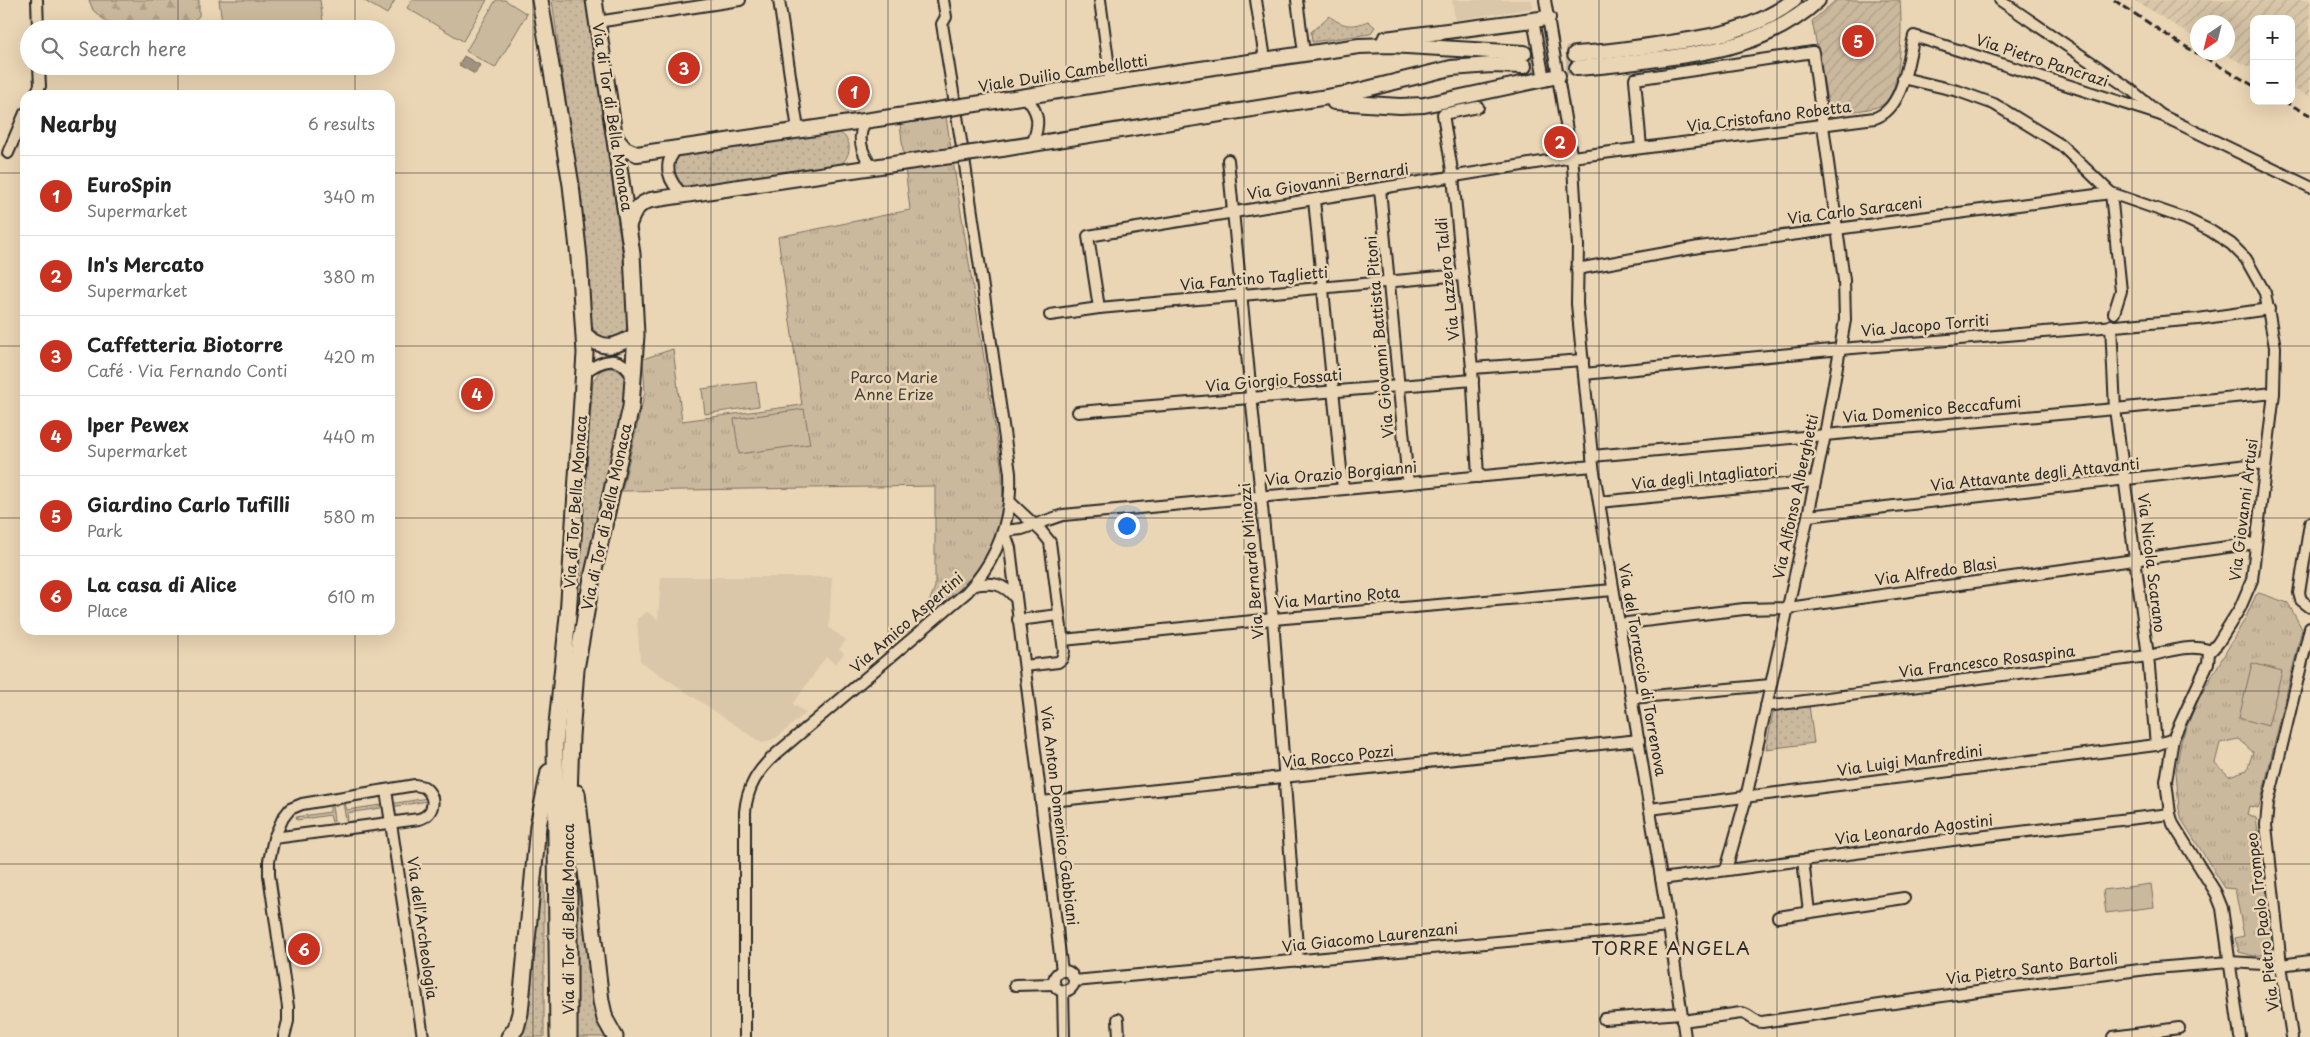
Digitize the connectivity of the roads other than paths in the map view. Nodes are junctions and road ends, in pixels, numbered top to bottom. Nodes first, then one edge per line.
1 (37, 0) edge
2 (540, 0) edge
3 (594, 0) edge
4 (740, 0) edge
5 (779, 0) edge
6 (943, 0) edge
7 (1100, 0) edge
8 (1256, 0) edge
9 (1298, 0) edge
10 (1546, 0) edge
11 (1794, 0) edge
12 (1818, 0) edge
13 (2000, 0) edge
14 (1548, 18) junction
15 (38, 20) edge
16 (1533, 20) junction
17 (598, 22) junction
18 (1914, 36) joint
19 (1359, 46) junction
20 (1304, 54) junction
21 (1265, 59) junction
22 (39, 75) edge
23 (1551, 78) junction
24 (1903, 78) junction
25 (1111, 83) junction
26 (38, 90) edge
27 (1025, 97) junction
28 (954, 98) dead end
29 (1310, 100) junction
30 (1478, 107) dead end
31 (2161, 115) junction
32 (957, 116) dead end
33 (866, 120) junction
34 (20, 125) edge
35 (1824, 125) junction
36 (798, 130) junction
37 (615, 137) junction
38 (1032, 144) junction
39 (962, 147) dead end
40 (678, 148) junction
41 (1641, 148) junction
42 (8, 153) dead end
43 (1572, 158) junction
44 (1228, 160) dead end
45 (965, 165) dead end
46 (872, 166) junction
47 (1452, 178) junction
48 (2310, 187) edge
49 (1380, 189) junction
50 (2111, 193) junction
51 (685, 196) junction
52 (1314, 200) junction
53 (1233, 212) junction
54 (628, 227) junction
55 (1838, 228) junction
56 (1577, 269) junction
57 (1461, 275) junction
58 (1390, 282) junction
59 (1323, 288) junction
60 (1242, 296) junction
61 (1099, 308) junction
62 (2269, 309) junction
63 (2114, 313) dead end
64 (1050, 315) dead end
65 (2110, 325) junction
66 (584, 334) junction
67 (636, 335) junction
68 (1841, 349) junction
69 (1583, 360) junction
70 (1472, 368) junction
71 (584, 373) junction
72 (1584, 374) junction
73 (1473, 380) junction
74 (634, 381) junction
75 (1399, 386) junction
76 (1332, 391) junction
77 (2274, 393) junction
78 (1253, 398) junction
79 (2115, 410) junction
80 (1078, 412) dead end
81 (1825, 435) junction
82 (1593, 461) junction
83 (2265, 463) junction
84 (1478, 477) junction
85 (2126, 480) junction
86 (1815, 481) junction
87 (1408, 482) junction
88 (1342, 488) junction
89 (1260, 497) junction
90 (1010, 502) junction
91 (1599, 502) junction
92 (1808, 516) junction
93 (2310, 523) edge
94 (1034, 525) junction
95 (1004, 531) junction
96 (2256, 544) junction
97 (2135, 560) junction
98 (974, 585) junction
99 (1613, 590) junction
100 (1016, 599) junction
101 (2306, 604) edge
102 (1788, 608) junction
103 (1059, 615) junction
104 (1273, 619) junction
105 (1018, 620) junction
106 (1619, 624) junction
107 (2310, 628) edge
108 (1063, 640) junction
109 (2209, 653) junction
110 (2148, 656) junction
111 (1025, 666) junction
112 (1770, 685) junction
113 (1632, 698) junction
114 (1766, 706) junction
115 (571, 736) junction
116 (1639, 740) junction
117 (2173, 740) junction
118 (555, 744) junction
119 (2156, 745) junction
120 (1285, 777) junction
121 (386, 790) junction
122 (1746, 798) junction
123 (1041, 802) junction
124 (1650, 809) junction
125 (2170, 814) junction
126 (391, 823) junction
127 (274, 838) junction
128 (1803, 860) junction
129 (1726, 870) junction
130 (1661, 879) junction
131 (1904, 898) dead end
132 (1809, 912) junction
133 (1778, 917) dead end
134 (1669, 926) junction
135 (1298, 960) junction
136 (2229, 962) junction
137 (2310, 962) edge
138 (2281, 965) junction
139 (1062, 971) junction
140 (1074, 981) junction
141 (1054, 984) junction
142 (1016, 985) dead end
143 (1063, 991) junction
144 (1682, 1017) junction
145 (1118, 1019) dead end
146 (1604, 1019) dead end
147 (2179, 1028) dead end
148 (284, 1037) edge
149 (423, 1037) edge
150 (509, 1037) edge
151 (558, 1037) edge
152 (569, 1037) edge
153 (615, 1037) edge
154 (744, 1037) edge
155 (1064, 1037) edge
156 (1119, 1037) edge
157 (1685, 1037) edge
158 (2113, 1037) edge
159 (2240, 1037) edge
160 (2292, 1037) edge

1 - 15 street
2 - 66 main road, Via di Tor Bella Monaca
3 - 17 main road, Via di Tor di Bella Monaca
4 - 17 street
5 - 36 street
6 - 28 street
7 - 25 street
8 - 21 street
9 - 20 street
10 - 14 street
11 - 12 main road
13 - 31 street
14 - 16 main road
14 - 23 street
16 - 19 main road
16 - 23 street
17 - 37 main road, Via di Tor di Bella Monaca
18 - 24 street, Via Cristofano Robetta
18 - 31 street, Via Pietro Pancrazi
19 - 20 main road, Viale Duilio Cambellotti
19 - 29 main road, Viale Duilio Cambellotti
20 - 21 main road, Viale Duilio Cambellotti
21 - 25 main road, Viale Duilio Cambellotti
22 - 26 street
23 - 29 main road
23 - 43 street
24 - 35 street, Via Cristofano Robetta
24 - 50 street, Via Giovanni Artusi
25 - 27 main road, Viale Duilio Cambellotti
27 - 33 main road, Viale Duilio Cambellotti, bridge
27 - 38 street
29 - 38 main road, Viale Duilio Cambellotti
30 - 47 street, Via Lazzero Taldi
31 - 48 street
32 - 39 street
33 - 36 main road, Viale Duilio Cambellotti
33 - 46 street
34 - 42 street
35 - 41 street, Via Cristofano Robetta
35 - 41 street, Via Alfonso Alberghetti
35 - 55 street, Via Alfonso Alberghetti
36 - 40 main road, Viale Duilio Cambellotti
37 - 40 main road, Viale Duilio Cambellotti
37 - 54 main road, Via di Tor di Bella Monaca
38 - 46 main road, Viale Duilio Cambellotti, bridge
40 - 51 street
41 - 43 street, Via Cristofano Robetta
43 - 47 street, Via Giovanni Bernardi
43 - 56 street, Via del Torraccio di Torrenova
44 - 53 street, Via Bernardo Minozzi
45 - 90 street, Via Amico Aspertini
46 - 51 main road, Viale Duilio Cambellotti
47 - 49 street, Via Giovanni Bernardi
47 - 57 street, Via Lazzero Taldi
49 - 52 street, Via Giovanni Bernardi
49 - 58 street, Via Giovanni Battista Pitoni
50 - 55 street, Via Carlo Saraceni
50 - 62 street, Via Giovanni Artusi
50 - 63 street
51 - 54 main road, Viale Duilio Cambellotti
52 - 53 street, Via Giovanni Bernardi
52 - 59 street
53 - 60 street, Via Bernardo Minozzi
53 - 61 street, Via Giovanni Bernardi
54 - 67 main road, Via di Tor di Bella Monaca
55 - 56 street, Via Carlo Saraceni
55 - 68 street, Via Alfonso Alberghetti
56 - 69 street, Via del Torraccio di Torrenova
57 - 58 street, Via Fantino Taglietti
57 - 70 street, Via Lazzero Taldi
58 - 59 street, Via Fantino Taglietti
58 - 75 street, Via Giovanni Battista Pitoni
59 - 60 street, Via Fantino Taglietti
59 - 76 street
60 - 61 street, Via Fantino Taglietti
60 - 78 street, Via Bernardo Minozzi
61 - 64 street, Via Fantino Taglietti
62 - 65 street, Via Jacopo Torriti
62 - 77 street, Via Giovanni Artusi
65 - 68 street, Via Jacopo Torriti
65 - 79 street, Via Nicola Scarano
66 - 67 main road
66 - 71 main road, Via di Tor Bella Monaca
67 - 74 main road, Via di Tor di Bella Monaca
68 - 72 street, Via Jacopo Torriti
68 - 81 street, Via Alfonso Alberghetti
69 - 70 street
69 - 72 street, Via del Torraccio di Torrenova
70 - 73 street, Via Lazzero Taldi
71 - 74 street
71 - 118 main road, Via di Tor Bella Monaca
72 - 82 street, Via del Torraccio di Torrenova
73 - 75 street, Via Giorgio Fossati
73 - 84 street, Via Lazzero Taldi
74 - 115 main road, Via di Tor di Bella Monaca
75 - 76 street, Via Giorgio Fossati
75 - 87 street, Via Giovanni Battista Pitoni
76 - 78 street, Via Giorgio Fossati
76 - 88 street
77 - 79 street, Via Domenico Beccafumi
77 - 83 street, Via Giovanni Artusi
78 - 80 street, Via Giorgio Fossati
78 - 89 street, Via Bernardo Minozzi
79 - 81 street, Via Domenico Beccafumi
79 - 85 street, Via Nicola Scarano
81 - 82 street, Via Domenico Beccafumi
81 - 86 street, Via Alfonso Alberghetti
82 - 84 street, Via Orazio Borgianni
82 - 91 street, Via del Torraccio di Torrenova
83 - 85 street, Via Attavante degli Attavanti
83 - 96 street, Via Giovanni Artusi
84 - 87 street, Via Orazio Borgianni
85 - 92 street, Via Attavante degli Attavanti
85 - 97 street, Via Nicola Scarano
86 - 91 street, Via degli Intagliatori
86 - 92 street, Via Alfonso Alberghetti
87 - 88 street, Via Orazio Borgianni
88 - 89 street, Via Orazio Borgianni
89 - 94 street, Via Orazio Borgianni
89 - 104 street, Via Bernardo Minozzi
90 - 94 street
90 - 95 street, Via Amico Aspertini
91 - 99 street, Via del Torraccio di Torrenova
92 - 102 street, Via Alfonso Alberghetti
93 - 101 street
94 - 95 street, Via Orazio Borgianni
94 - 103 street
95 - 98 street, Via Amico Aspertini
95 - 100 street, Via Anton Domenico Gabbiani
96 - 97 street, Via Alfredo Blasi
96 - 109 street, Via Giovanni Artusi
97 - 102 street, Via Alfredo Blasi
97 - 110 street, Via Nicola Scarano
98 - 100 street
98 - 154 street, Via Amico Aspertini
99 - 104 street, Via Martino Rota
99 - 106 street, Via del Torraccio di Torrenova
100 - 105 street, Via Anton Domenico Gabbiani
102 - 106 street, Via Alfredo Blasi
102 - 112 street, Via Alfonso Alberghetti
103 - 105 street
103 - 108 street
104 - 108 street, Via Martino Rota
104 - 120 street, Via Bernardo Minozzi
105 - 111 street, Via Anton Domenico Gabbiani
106 - 113 street, Via del Torraccio di Torrenova
107 - 138 street, Via Pietro Paolo Trompeo
108 - 111 street
109 - 110 street, Via Francesco Rosaspina
109 - 117 street, Via Giovanni Artusi
110 - 114 street, Via Francesco Rosaspina
110 - 119 street, Via Nicola Scarano
111 - 123 street, Via Anton Domenico Gabbiani
112 - 113 street
112 - 114 street, Via Alfonso Alberghetti
113 - 116 street, Via del Torraccio di Torrenova
114 - 122 street, Via Alfonso Alberghetti
115 - 152 main road, Via di Tor di Bella Monaca
115 - 153 main road
116 - 120 street, Via Rocco Pozzi
116 - 124 street, Via del Torraccio di Torrenova
117 - 119 street, Via Luigi Manfredini
117 - 125 street, Via Giovanni Artusi
118 - 150 main road
118 - 151 main road, Via di Tor Bella Monaca
119 - 122 street, Via Luigi Manfredini
120 - 123 street, Via Rocco Pozzi
120 - 135 street, Via Bernardo Minozzi
121 - 126 street, Via dell'Archeologia
121 - 126 street
121 - 127 street
122 - 124 street, Via Luigi Manfredini
122 - 129 street, Via Alfonso Alberghetti
123 - 139 street, Via Anton Domenico Gabbiani
124 - 130 street, Via del Torraccio di Torrenova
125 - 128 street, Via Leonardo Agostini
125 - 136 street, Via Giovanni Artusi
126 - 127 street
126 - 149 street, Via dell'Archeologia
127 - 148 street
128 - 129 street, Via Leonardo Agostini
128 - 132 street
129 - 130 street, Via Leonardo Agostini
130 - 134 street, Via del Torraccio di Torrenova
131 - 132 street
132 - 133 street
134 - 135 street, Via Giacomo Laurenzani
134 - 144 street, Via del Torraccio di Torrenova
135 - 140 street, Via Giacomo Laurenzani
136 - 138 street, Via Pietro Santo Bartoli
136 - 144 street, Via Pietro Santo Bartoli
136 - 159 street, Via Giovanni Artusi
137 - 138 street, Via Pietro Santo Bartoli
138 - 160 street, Via Pietro Paolo Trompeo
139 - 140 street
139 - 141 street
140 - 143 street
141 - 142 street
141 - 143 street
143 - 155 street
144 - 146 street
144 - 157 street, Via del Torraccio di Torrenova
145 - 156 street
147 - 158 street

